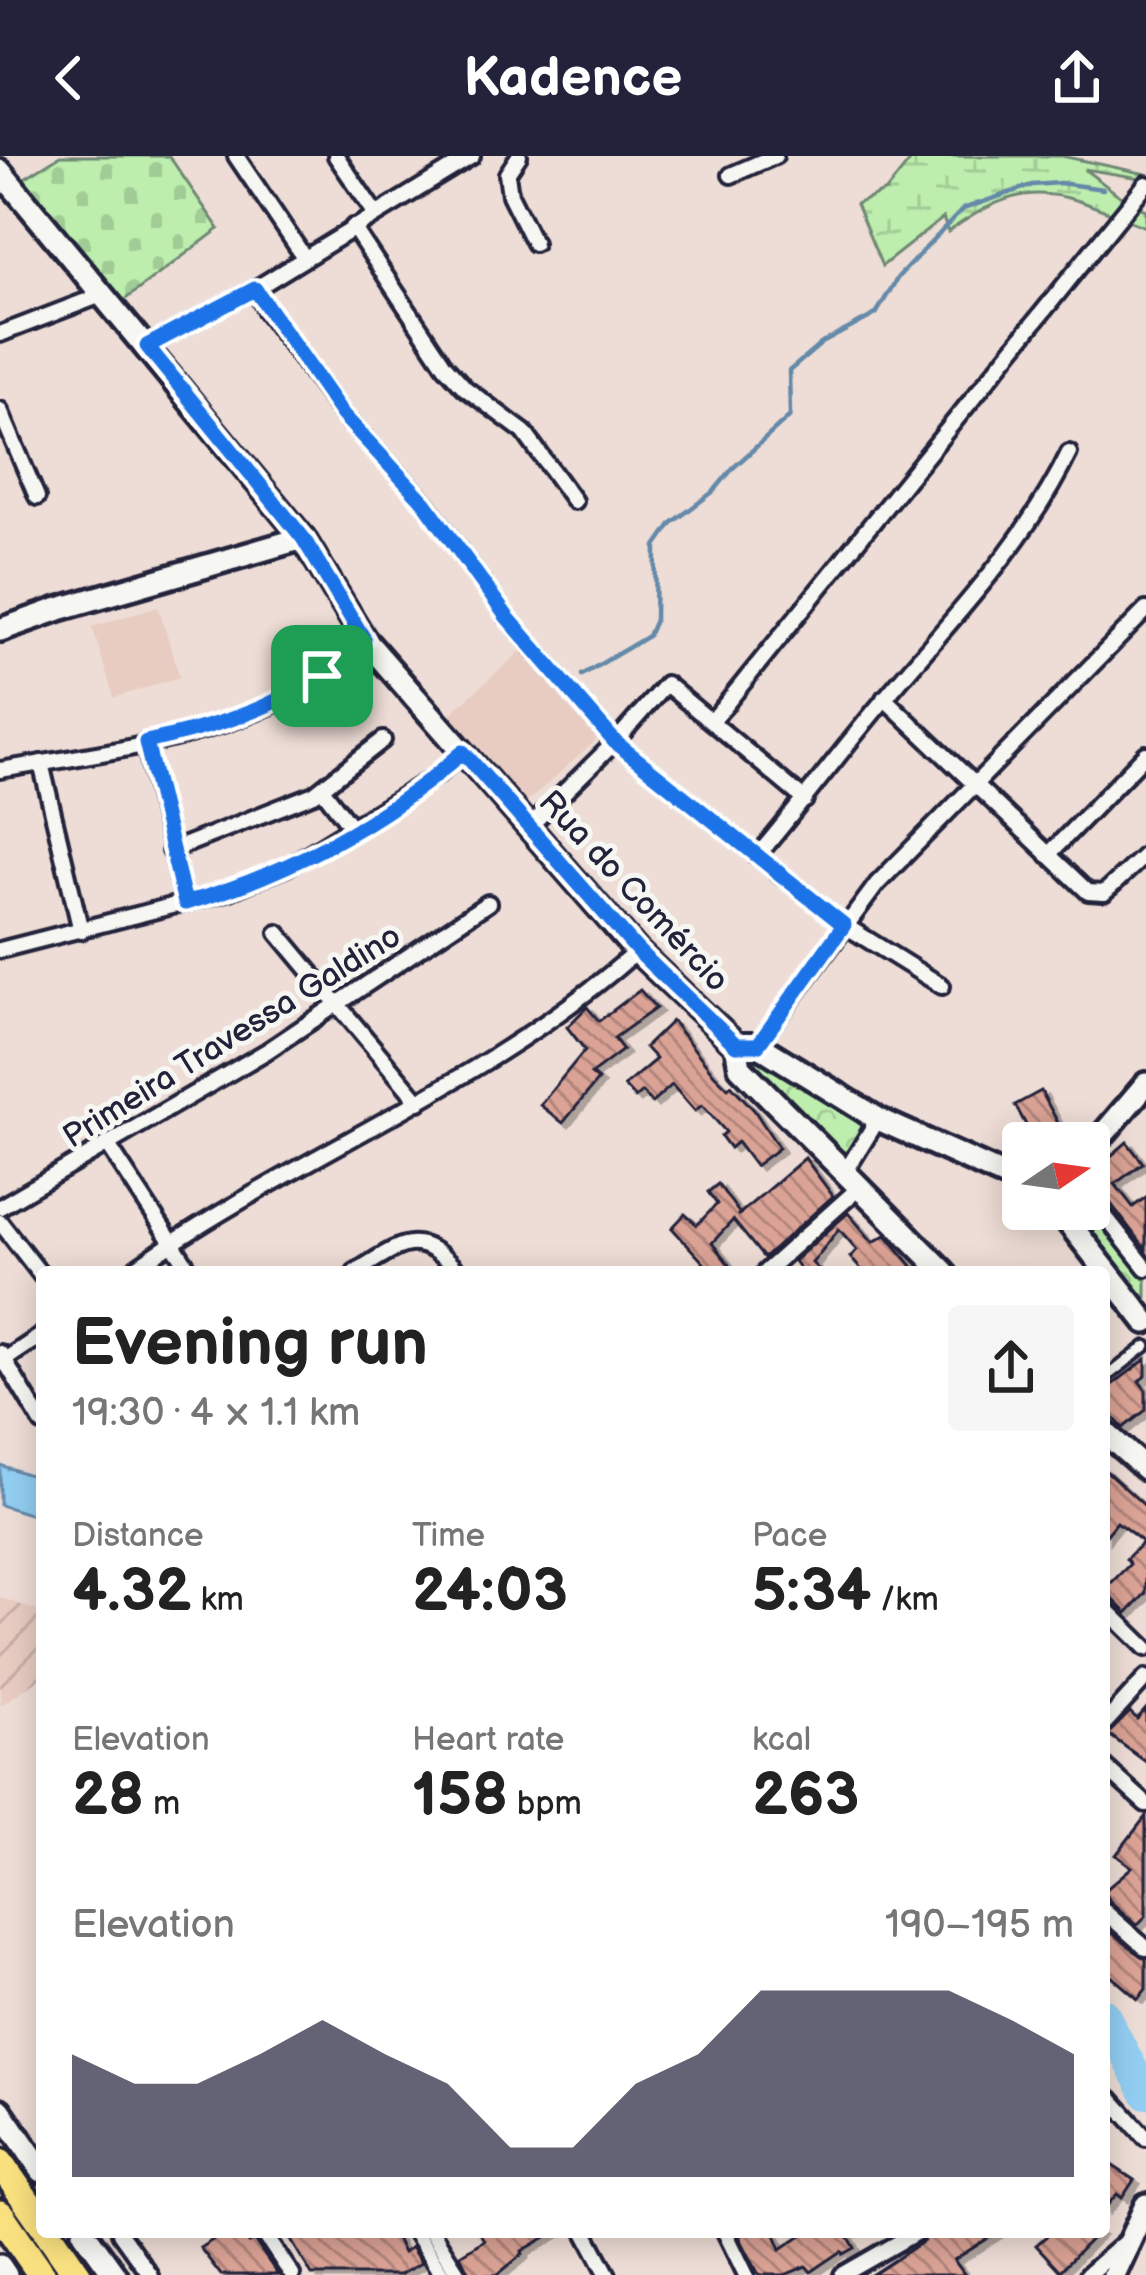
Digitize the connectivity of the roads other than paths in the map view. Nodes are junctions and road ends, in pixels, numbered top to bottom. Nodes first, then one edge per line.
1 (236, 156) edge
2 (336, 156) edge
3 (431, 156) edge
4 (472, 156) edge
5 (519, 156) edge
6 (775, 156) edge
7 (442, 173) junction
8 (731, 175) dead end
9 (2, 176) edge
10 (1146, 184) edge
11 (375, 213) junction
12 (353, 226) junction
13 (534, 243) dead end
14 (304, 257) junction
15 (255, 289) junction
16 (104, 294) junction
17 (0, 334) edge
18 (147, 346) junction
19 (0, 410) edge
20 (1069, 453) dead end
21 (37, 497) dead end
22 (574, 501) dead end
23 (303, 538) junction
24 (1146, 610) edge
25 (0, 630) edge
26 (364, 639) junction
27 (884, 698) junction
28 (713, 720) junction
29 (383, 740) dead end
30 (146, 742) junction
31 (615, 742) junction
32 (463, 752) junction
33 (1146, 754) edge
34 (41, 763) junction
35 (0, 770) edge
36 (974, 784) junction
37 (322, 789) junction
38 (805, 800) junction
39 (531, 825) junction
40 (353, 829) junction
41 (170, 851) junction
42 (759, 854) junction
43 (1146, 854) edge
44 (1048, 855) junction
45 (185, 903) junction
46 (488, 903) dead end
47 (844, 925) junction
48 (81, 931) junction
49 (278, 933) dead end
50 (0, 950) edge
51 (638, 951) junction
52 (942, 986) dead end
53 (337, 1006) junction
54 (747, 1045) junction
55 (1146, 1084) edge
56 (419, 1102) junction
57 (878, 1119) junction
58 (1110, 1126) edge
59 (108, 1145) junction
60 (1002, 1175) edge
61 (853, 1179) junction
62 (0, 1207) edge
63 (0, 1222) edge
64 (1110, 1223) edge
65 (1074, 1230) edge
66 (172, 1243) junction
67 (139, 1266) edge
68 (187, 1266) edge
69 (365, 1266) edge
70 (452, 1266) edge
71 (777, 1266) edge
72 (938, 1266) edge
73 (1102, 1266) edge
74 (36, 1268) edge
75 (1146, 1268) edge
76 (1110, 1276) edge
77 (1146, 1322) edge
78 (36, 1339) edge
79 (1146, 1346) edge
80 (1, 1359) edge
81 (1110, 1374) edge
82 (36, 1414) edge
83 (1110, 1437) edge
84 (1146, 1469) edge
85 (1110, 1613) edge
86 (1146, 1648) edge
87 (1146, 1678) edge
88 (1110, 1717) edge
89 (1110, 1771) edge
90 (1146, 1804) edge
91 (1110, 1916) edge
92 (1146, 1948) edge
93 (1110, 2099) edge
94 (0, 2110) edge
95 (1146, 2138) edge
96 (36, 2161) edge
97 (0, 2162) edge
98 (1146, 2205) edge
99 (0, 2214) edge
100 (36, 2214) edge
101 (52, 2238) edge
102 (124, 2238) edge
103 (267, 2238) edge
104 (419, 2238) edge
105 (436, 2238) edge
106 (588, 2238) edge
107 (728, 2238) edge
108 (907, 2238) edge
109 (1129, 2238) junction
110 (91, 2241) edge
111 (0, 2266) edge
112 (6, 2275) edge
113 (42, 2275) edge
114 (78, 2275) edge
115 (115, 2275) edge
116 (150, 2275) edge
117 (292, 2275) edge
118 (442, 2275) edge
119 (459, 2275) edge
120 (608, 2275) edge
121 (746, 2275) edge
122 (842, 2275) edge
123 (1087, 2275) edge
124 (1114, 2275) edge

1 - 14 street
2 - 11 street
3 - 7 street
4 - 7 street
5 - 13 street
6 - 8 street
7 - 11 street
9 - 16 main road, Rua do Comércio
10 - 28 street
11 - 12 street
12 - 14 street
12 - 22 street
14 - 15 street
15 - 18 street
15 - 31 street
16 - 17 street
16 - 18 main road, Rua do Comércio
18 - 23 main road, Rua do Comércio
19 - 21 street
20 - 27 street
23 - 25 main road
23 - 26 main road, Rua do Comércio
24 - 36 street
26 - 30 street
26 - 32 main road, Rua do Comércio
27 - 36 street
27 - 38 street
28 - 31 street
28 - 38 street
29 - 37 street
30 - 34 street
30 - 41 street
31 - 39 street
31 - 42 street
32 - 39 main road, Rua do Comércio
32 - 40 street
33 - 44 street
34 - 35 street
34 - 48 street
36 - 44 street
36 - 47 street
37 - 40 street
37 - 41 street
38 - 42 street
39 - 51 main road, Rua do Comércio
40 - 45 street
41 - 45 street
42 - 47 street
43 - 44 street
45 - 48 street
46 - 53 street, Primeira Travessa Galdino
47 - 52 street
47 - 54 street
48 - 50 street
49 - 53 street
51 - 54 main road, Rua do Comércio
51 - 56 street
53 - 56 street
53 - 59 street, Primeira Travessa Galdino
54 - 57 main road, Rua do Comércio
54 - 61 main road
55 - 58 main road
56 - 66 street
57 - 60 main road, Rua do Comércio
57 - 61 street
59 - 62 street, Primeira Travessa Galdino
59 - 66 street
61 - 71 street
61 - 72 main road
63 - 74 street
64 - 75 street
65 - 73 main road
66 - 67 street
66 - 68 street
69 - 70 street
76 - 77 main road
78 - 80 street
79 - 81 lane
80 - 82 street
83 - 84 main road
85 - 86 street
87 - 88 street
89 - 90 street
91 - 92 street
93 - 95 street
94 - 96 main road
97 - 100 highway
98 - 109 main road
99 - 113 highway
101 - 114 highway
102 - 116 street
103 - 117 street
104 - 118 street
105 - 119 street
106 - 120 street
107 - 121 street
108 - 122 street
109 - 123 street
109 - 124 main road
110 - 115 main road
111 - 112 main road

